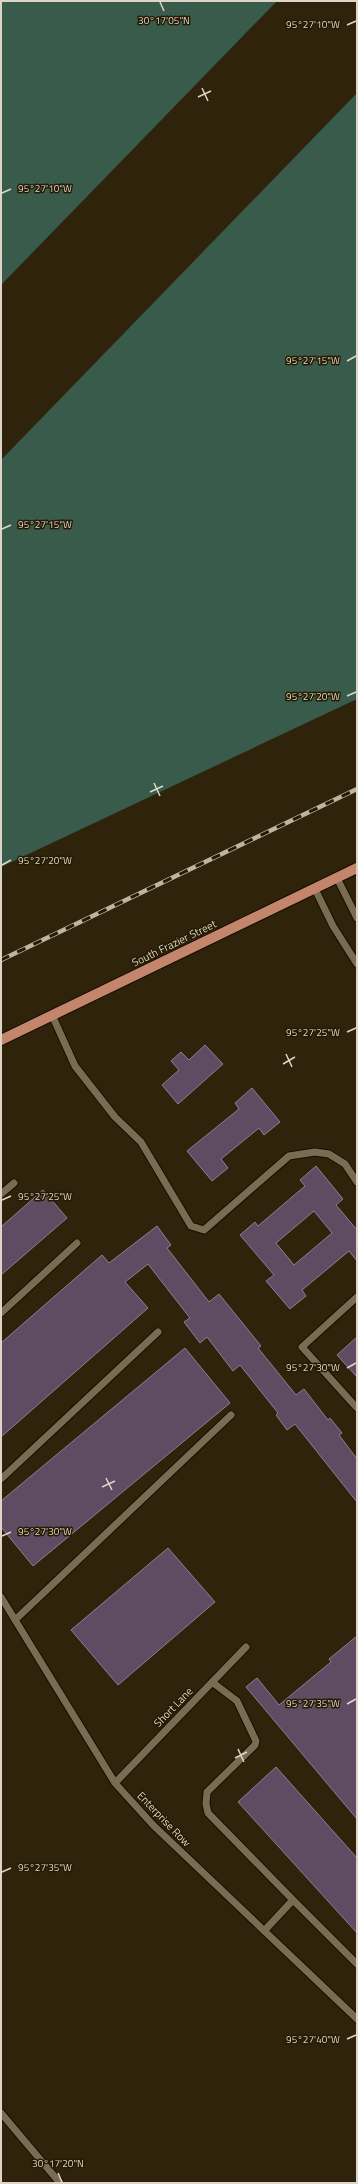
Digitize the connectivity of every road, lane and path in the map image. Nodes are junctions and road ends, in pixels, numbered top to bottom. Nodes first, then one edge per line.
1 (357, 868) edge
2 (337, 878) junction
3 (315, 889) junction
4 (357, 918) edge
5 (357, 964) edge
6 (52, 1015) junction
7 (1, 1040) edge
8 (357, 1182) edge
9 (14, 1183) dead end
10 (1, 1194) edge
11 (77, 1243) dead end
12 (357, 1297) edge
13 (1, 1313) edge
14 (158, 1332) dead end
15 (357, 1408) edge
16 (231, 1415) dead end
17 (1, 1479) edge
18 (1, 1597) edge
19 (15, 1620) junction
20 (246, 1647) dead end
21 (212, 1682) junction
22 (115, 1783) junction
23 (293, 1900) junction
24 (264, 1931) junction
25 (357, 1964) edge
26 (356, 2017) edge
27 (1, 2113) edge
28 (60, 2183) edge

1 - 2 main road, South Frazier Street
2 - 3 main road, South Frazier Street
2 - 4 lane
3 - 5 lane
3 - 6 main road, South Frazier Street
6 - 7 main road, South Frazier Street
6 - 8 lane
9 - 10 lane
11 - 13 lane
12 - 15 lane
14 - 17 lane
16 - 19 lane
18 - 19 lane, Enterprise Row
19 - 22 lane, Enterprise Row
20 - 21 lane, Short Lane
21 - 22 lane, Short Lane
21 - 23 lane
22 - 24 lane, Enterprise Row
23 - 24 lane
23 - 25 lane
24 - 26 lane, Enterprise Row
27 - 28 lane

